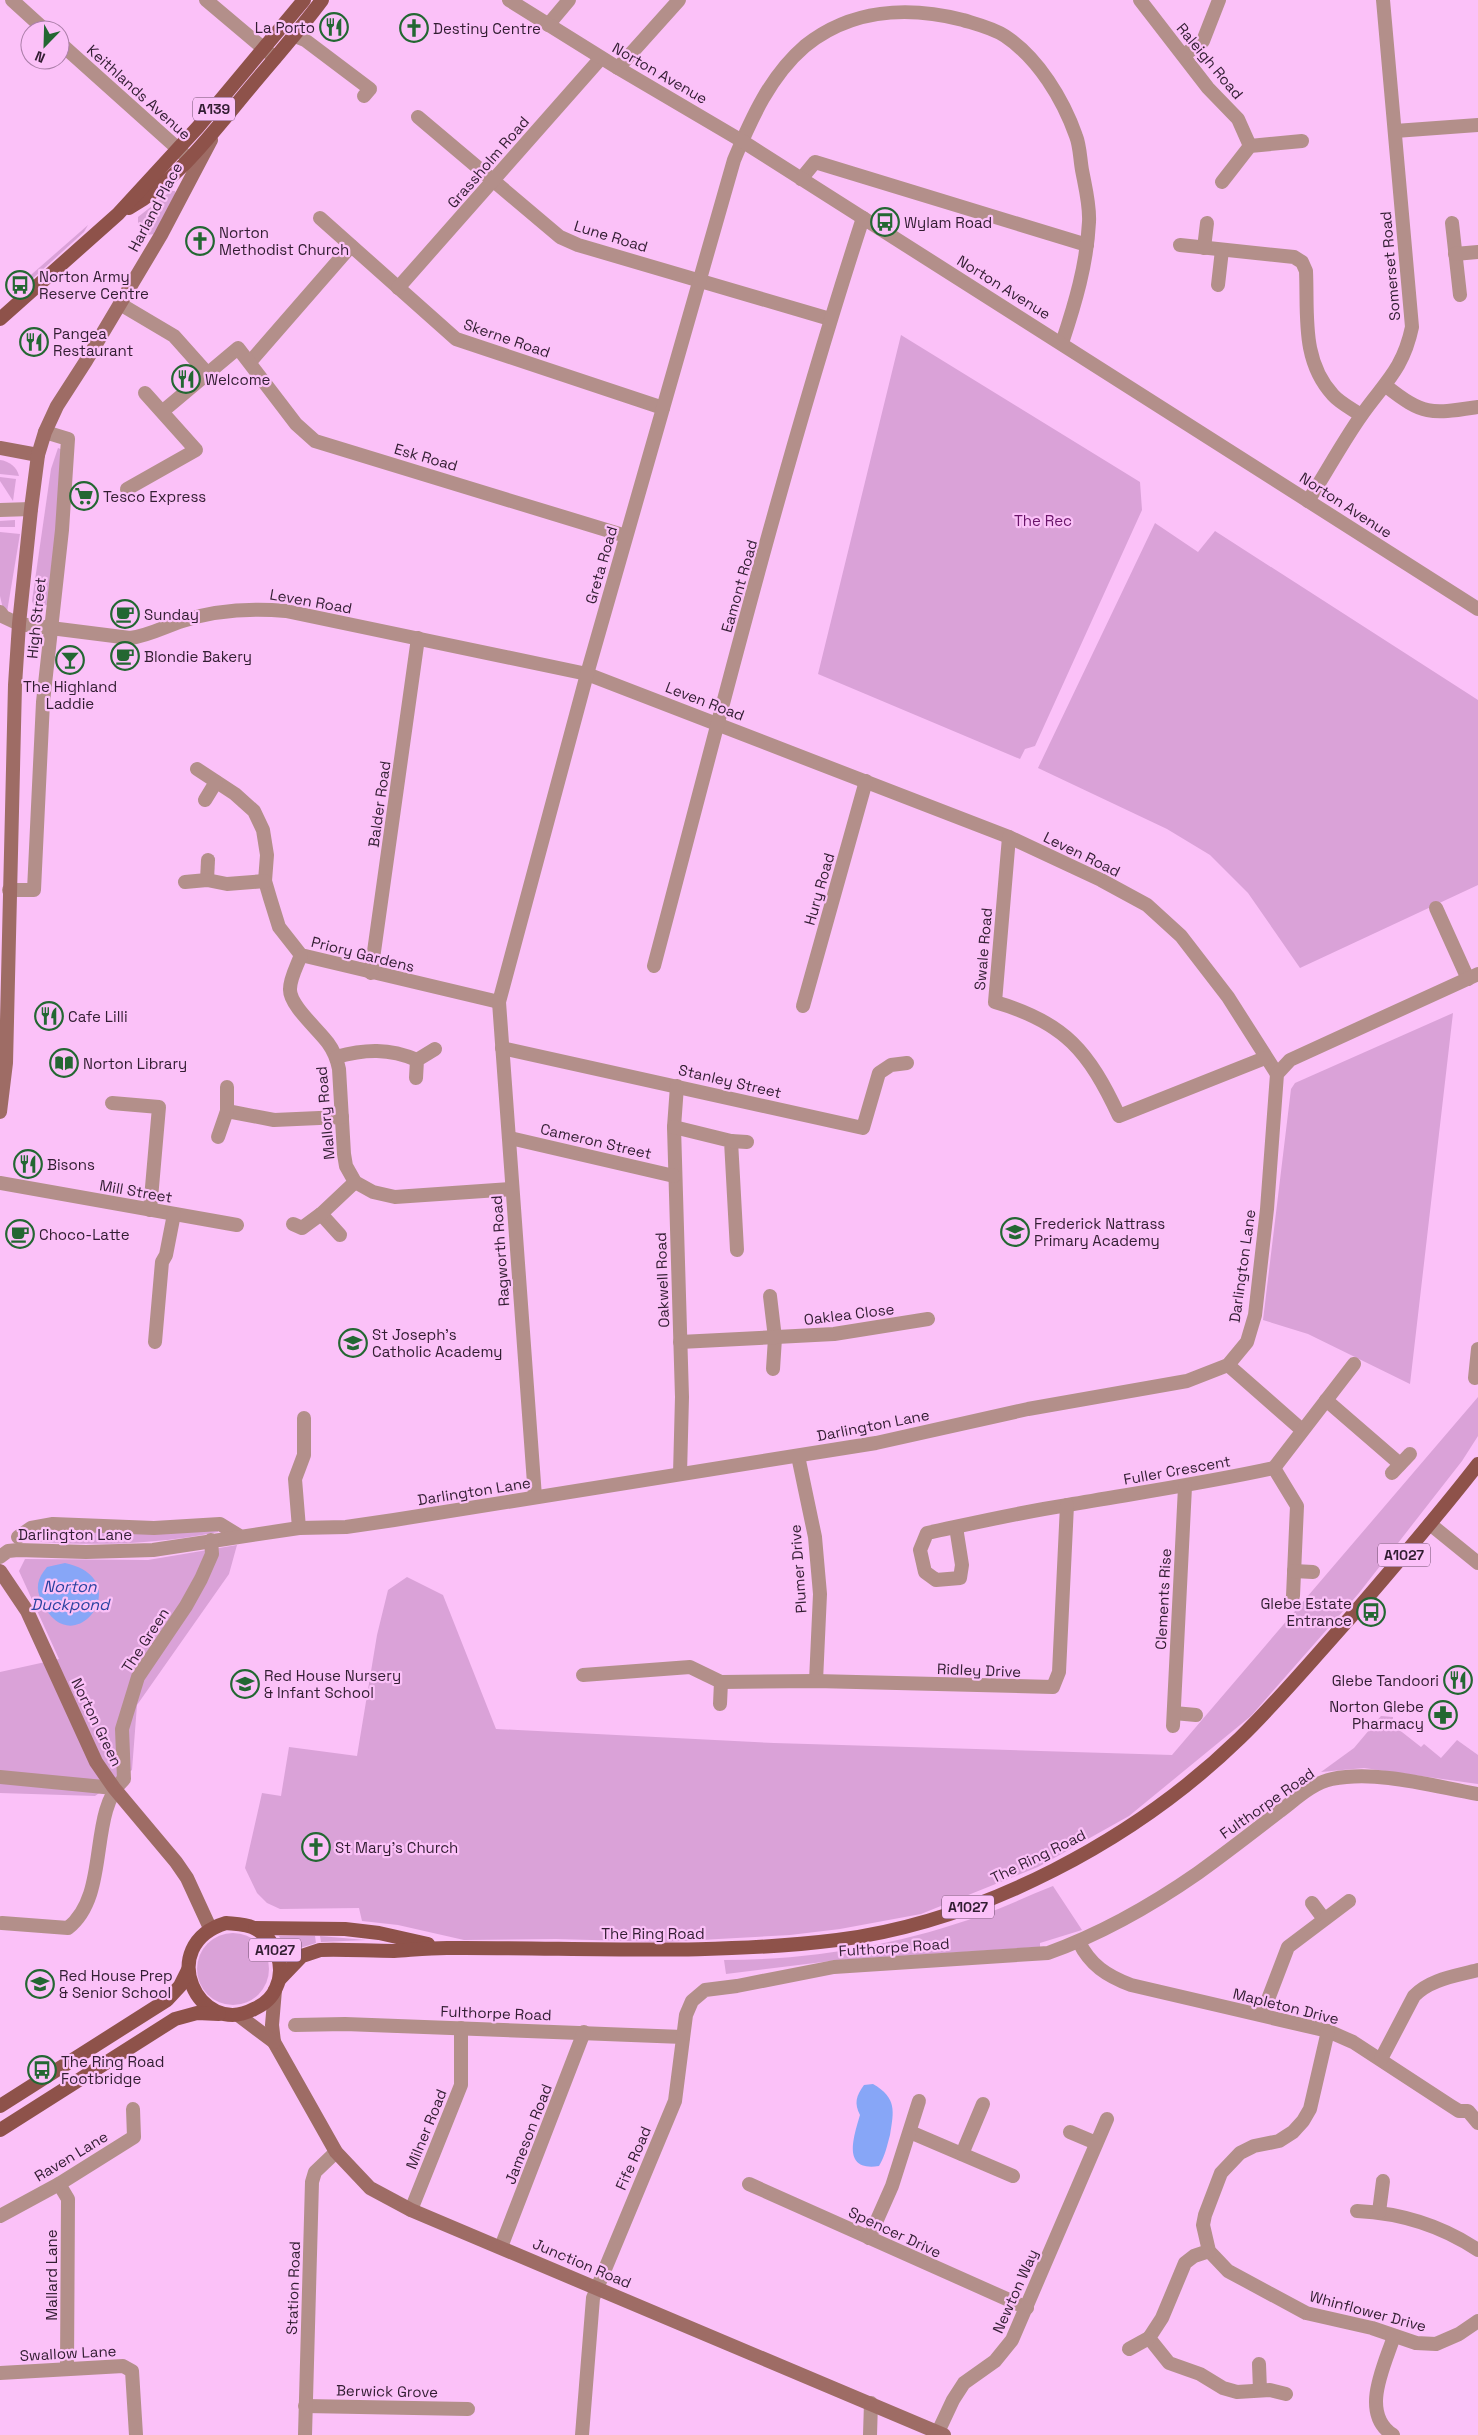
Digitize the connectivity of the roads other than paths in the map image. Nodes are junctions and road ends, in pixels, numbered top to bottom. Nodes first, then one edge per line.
1 (12, 0) edge
2 (206, 0) edge
3 (304, 0) edge
4 (322, 0) edge
5 (509, 0) edge
6 (569, 0) edge
7 (679, 0) edge
8 (1140, 0) edge
9 (1220, 0) edge
10 (1383, 0) edge
11 (34, 20) edge
12 (548, 25) junction
13 (295, 36) junction
14 (70, 52) edge
15 (270, 53) junction
16 (1184, 55) junction
17 (601, 58) junction
18 (618, 68) junction
19 (364, 96) dead end
20 (418, 117) dead end
21 (1478, 125) edge
22 (1395, 132) junction
23 (1302, 140) dead end
24 (742, 141) junction
25 (1250, 146) junction
26 (178, 149) junction
27 (192, 162) junction
28 (801, 179) junction
29 (492, 182) junction
30 (1222, 182) dead end
31 (118, 214) junction
32 (320, 218) dead end
33 (863, 218) junction
34 (1207, 223) dead end
35 (1452, 223) dead end
36 (1087, 245) junction
37 (1180, 245) dead end
38 (351, 246) junction
39 (1204, 248) junction
40 (1222, 250) junction
41 (1478, 252) edge
42 (1456, 254) junction
43 (701, 279) junction
44 (1218, 285) dead end
45 (398, 288) junction
46 (1460, 295) dead end
47 (120, 304) junction
48 (830, 318) junction
49 (0, 319) edge
50 (1062, 344) junction
51 (86, 361) joint
52 (250, 362) junction
53 (208, 373) junction
54 (1386, 386) junction
55 (145, 393) dead end
56 (1478, 407) edge
57 (664, 408) junction
58 (163, 411) junction
59 (1361, 415) junction
60 (45, 432) junction
61 (0, 448) edge
62 (38, 455) junction
63 (127, 489) dead end
64 (1308, 501) junction
65 (31, 509) junction
66 (0, 510) edge
67 (626, 536) junction
68 (1477, 610) edge
69 (0, 612) edge
70 (19, 624) junction
71 (52, 628) junction
72 (418, 638) junction
73 (587, 674) junction
74 (718, 724) junction
75 (197, 769) dead end
76 (866, 781) junction
77 (216, 782) junction
78 (205, 800) dead end
79 (1009, 837) junction
80 (208, 860) dead end
81 (207, 880) junction
82 (265, 881) junction
83 (186, 882) dead end
84 (9, 890) junction
85 (1436, 908) dead end
86 (301, 956) junction
87 (654, 966) dead end
88 (371, 974) junction
89 (1473, 976) edge
90 (499, 1002) junction
91 (803, 1006) dead end
92 (502, 1048) junction
93 (435, 1049) dead end
94 (336, 1057) junction
95 (1265, 1058) junction
96 (417, 1060) junction
97 (908, 1063) dead end
98 (1277, 1074) junction
99 (416, 1078) dead end
100 (677, 1086) junction
101 (227, 1087) dead end
102 (112, 1103) dead end
103 (227, 1111) junction
104 (0, 1112) edge
105 (342, 1117) junction
106 (674, 1127) junction
107 (218, 1137) dead end
108 (510, 1138) junction
109 (731, 1140) junction
110 (747, 1142) dead end
111 (674, 1176) junction
112 (356, 1182) junction
113 (0, 1183) edge
114 (512, 1189) junction
115 (150, 1210) junction
116 (174, 1214) junction
117 (322, 1214) junction
118 (293, 1224) dead end
119 (236, 1225) dead end
120 (340, 1235) dead end
121 (737, 1250) dead end
122 (770, 1296) dead end
123 (928, 1319) dead end
124 (775, 1338) junction
125 (155, 1342) dead end
126 (680, 1342) junction
127 (1478, 1349) edge
128 (1354, 1364) dead end
129 (1228, 1365) junction
130 (773, 1369) dead end
131 (1476, 1377) edge
132 (1326, 1400) junction
133 (304, 1418) dead end
134 (1302, 1430) junction
135 (798, 1456) junction
136 (1401, 1464) dead end
137 (1478, 1464) edge
138 (1274, 1468) junction
139 (680, 1474) junction
140 (1184, 1487) junction
141 (535, 1497) junction
142 (1067, 1505) junction
143 (19, 1523) dead end
144 (1430, 1524) junction
145 (956, 1527) dead end
146 (299, 1528) junction
147 (238, 1536) junction
148 (210, 1540) junction
149 (18, 1543) junction
150 (0, 1557) edge
151 (1478, 1562) edge
152 (1294, 1571) junction
153 (0, 1572) edge
154 (1313, 1572) dead end
155 (1293, 1596) dead end
156 (582, 1675) dead end
157 (816, 1681) junction
158 (721, 1682) junction
159 (720, 1704) dead end
160 (1196, 1715) dead end
161 (0, 1777) edge
162 (114, 1788) junction
163 (1478, 1794) edge
164 (1349, 1901) dead end
165 (1312, 1903) dead end
166 (1324, 1919) junction
167 (2, 1923) dead end
168 (210, 1928) junction
169 (255, 1928) junction
170 (1079, 1942) junction
171 (445, 1948) junction
172 (188, 1970) junction
173 (1478, 1970) edge
174 (277, 1985) junction
175 (222, 2014) junction
176 (238, 2015) junction
177 (1262, 2016) junction
178 (295, 2025) dead end
179 (461, 2028) junction
180 (1328, 2031) junction
181 (584, 2032) junction
182 (683, 2037) junction
183 (274, 2042) junction
184 (1381, 2059) junction
185 (919, 2101) dead end
186 (983, 2104) dead end
187 (0, 2106) edge
188 (1473, 2107) edge
189 (133, 2109) dead end
190 (1107, 2119) dead end
191 (1478, 2123) edge
192 (0, 2130) edge
193 (910, 2132) junction
194 (1070, 2132) dead end
195 (1096, 2143) junction
196 (336, 2152) junction
197 (962, 2154) junction
198 (1013, 2176) dead end
199 (1383, 2181) dead end
200 (59, 2184) junction
201 (749, 2184) dead end
202 (411, 2210) junction
203 (1357, 2211) dead end
204 (1379, 2212) junction
205 (0, 2216) edge
206 (870, 2238) junction
207 (501, 2247) junction
208 (1478, 2250) edge
209 (1208, 2251) junction
210 (597, 2287) junction
211 (1027, 2308) junction
212 (1478, 2321) edge
213 (1394, 2336) junction
214 (1149, 2338) junction
215 (1129, 2349) dead end
216 (1259, 2364) dead end
217 (66, 2368) junction
218 (0, 2373) edge
219 (1260, 2390) junction
220 (1286, 2394) dead end
221 (871, 2403) junction
222 (305, 2406) junction
223 (468, 2410) dead end
224 (1386, 2433) edge
225 (941, 2434) edge
226 (136, 2435) edge
227 (305, 2435) edge
228 (582, 2435) edge
229 (870, 2435) edge

1 - 11 street
2 - 15 street
3 - 15 main road, A139
4 - 13 main road, A139
5 - 12 street, Norton Avenue
6 - 12 street
7 - 18 street
8 - 16 street, Raleigh Road
9 - 16 street
10 - 22 street, Somerset Road
12 - 17 street, Norton Avenue
13 - 15 main road, A139
13 - 19 street
14 - 26 street, Keithlands Avenue
15 - 26 main road, A139
15 - 27 main road, A139
16 - 25 street, Raleigh Road
17 - 18 street, Norton Avenue
17 - 29 street, Grassholm Road
18 - 24 street, Norton Avenue
20 - 29 street, Lune Road
21 - 22 street
22 - 54 street, Somerset Road
23 - 25 street
24 - 28 street, Norton Avenue
24 - 36 street, Greta Road
24 - 43 street, Greta Road
25 - 30 street
26 - 27 street, Keithlands Avenue
26 - 31 main road, A139
27 - 31 main road, A139
27 - 47 main road, Harland Place
28 - 33 street, Norton Avenue
28 - 36 street
29 - 43 street, Lune Road
29 - 45 street, Grassholm Road
31 - 49 main road, A139
32 - 38 street, Skerne Road
33 - 48 street, Eamont Road
33 - 50 street, Norton Avenue
34 - 39 street
35 - 42 street
36 - 50 street, Greta Road
37 - 39 street
38 - 45 street, Skerne Road
38 - 52 street
39 - 40 street
40 - 44 street
40 - 59 street
41 - 42 street
42 - 46 street
43 - 48 street, Lune Road
43 - 57 street, Greta Road
45 - 57 street, Skerne Road
47 - 51 main road, Harland Place
47 - 53 street
48 - 74 street, Eamont Road
50 - 64 street, Norton Avenue
51 - 60 main road, High Street
52 - 53 street, Esk Road
52 - 67 street, Esk Road
53 - 58 street
54 - 56 street
54 - 59 street, Somerset Road
55 - 58 street
57 - 67 street, Greta Road
58 - 63 street
59 - 64 street, Somerset Road
60 - 62 main road, High Street
60 - 71 street, High Street
61 - 62 main road
62 - 65 main road, High Street
64 - 68 street, Norton Avenue
65 - 66 street
65 - 70 main road, High Street
67 - 73 street, Greta Road
69 - 70 street, High Street
70 - 71 street, Leven Road
70 - 84 main road, High Street
71 - 72 street, Leven Road
71 - 84 street, High Street
72 - 73 street, Leven Road
72 - 88 street, Balder Road
73 - 74 street, Leven Road
73 - 90 street, Greta Road
74 - 76 street, Leven Road
74 - 87 street, Eamont Road
75 - 77 street, Priory Gardens
76 - 79 street, Leven Road
76 - 91 street, Hury Road
77 - 78 street
77 - 82 street, Priory Gardens
79 - 95 street, Leven Road
79 - 95 street, Swale Road
80 - 81 street
81 - 82 street
81 - 83 street
82 - 86 street, Priory Gardens
84 - 104 main road, High Street
85 - 89 street
86 - 88 street, Priory Gardens
86 - 94 street, Mallory Road
88 - 90 street, Priory Gardens
89 - 98 street
90 - 92 street, Ragworth Road
92 - 100 street, Stanley Street
92 - 108 street, Ragworth Road
93 - 96 street
94 - 96 street
94 - 105 street, Mallory Road
95 - 98 street, Leven Road
96 - 99 street
97 - 100 street, Stanley Street
98 - 129 street, Darlington Lane
100 - 106 street, Oakwell Road
101 - 103 street
102 - 115 street
103 - 105 street
103 - 107 street
105 - 112 street, Mallory Road
106 - 109 street
106 - 111 street, Oakwell Road
108 - 111 street, Cameron Street
108 - 114 street, Ragworth Road
109 - 110 street
109 - 121 street
111 - 126 street, Oakwell Road
112 - 114 street
112 - 117 street
113 - 115 street, Mill Street
114 - 141 street, Ragworth Road
115 - 116 street, Mill Street
116 - 119 street, Mill Street
116 - 125 street
117 - 118 street
117 - 120 street
122 - 124 street
123 - 124 street, Oaklea Close
124 - 126 street, Oaklea Close
124 - 130 street
126 - 139 street, Oakwell Road
127 - 131 street
128 - 132 street
129 - 134 street
129 - 135 street, Darlington Lane
132 - 134 street
132 - 136 street
133 - 146 street
134 - 138 street
135 - 139 street, Darlington Lane
135 - 157 street, Plumer Drive
137 - 144 main road, A1027
138 - 140 street, Fuller Crescent
138 - 152 street
139 - 141 street, Darlington Lane
140 - 142 street, Fuller Crescent
140 - 160 street, Clements Rise
141 - 146 street, Darlington Lane
142 - 145 street, Fuller Crescent
142 - 157 street, Ridley Drive
143 - 149 street
144 - 151 street
144 - 171 main road, The Ring Road / A1027
146 - 147 street, Darlington Lane
147 - 148 street, Darlington Lane
147 - 149 street
148 - 149 street, Darlington Lane
148 - 162 street, The Green
149 - 150 street, Darlington Lane
152 - 154 street
152 - 155 street
153 - 162 main road, Norton Green
156 - 158 street, Ridley Drive
157 - 158 street, Ridley Drive
158 - 159 street
161 - 162 street
162 - 167 street
162 - 168 main road, Norton Green
163 - 170 street, Fulthorpe Road
164 - 166 street
165 - 166 street
166 - 177 street
168 - 169 main road, A1027
168 - 172 main road
169 - 171 main road, The Ring Road / A1027
169 - 174 main road, A1027
170 - 177 street, Mapleton Drive
170 - 182 street, Fulthorpe Road
171 - 174 main road, The Ring Road / A1027
172 - 175 main road
172 - 187 main road
173 - 184 street
174 - 176 main road, A1027
174 - 183 main road, Junction Road
175 - 176 main road, A1027
175 - 192 main road, A1027
176 - 183 main road, Junction Road
177 - 180 street, Mapleton Drive
178 - 179 street, Fulthorpe Road
179 - 181 street, Fulthorpe Road
179 - 202 street, Milner Road
180 - 184 street, Mapleton Drive
180 - 209 street
181 - 182 street, Fulthorpe Road
181 - 207 street, Jameson Road
182 - 210 street, Fife Road
183 - 196 main road, Junction Road
184 - 188 street, Mapleton Drive
185 - 193 street
186 - 197 street
188 - 191 street, Mapleton Drive
189 - 200 street, Raven Lane
190 - 195 street, Newton Way
193 - 197 street
193 - 206 street
194 - 195 street
195 - 211 street, Newton Way
196 - 202 main road, Junction Road
196 - 222 street, Station Road
197 - 198 street
199 - 204 street
200 - 205 street, Raven Lane
200 - 217 street, Mallard Lane
201 - 206 street, Spencer Drive
202 - 207 main road, Junction Road
203 - 204 street
204 - 208 street
206 - 211 street, Spencer Drive
207 - 210 main road, Junction Road
209 - 213 street, Whinflower Drive
209 - 214 street
210 - 221 main road, Junction Road
210 - 228 street, Fife Road
211 - 225 street, Newton Way
212 - 213 street, Whinflower Drive
213 - 224 street
214 - 215 street
214 - 219 street
216 - 219 street
217 - 218 street, Swallow Lane
217 - 226 street, Swallow Lane
219 - 220 street
221 - 225 main road, Junction Road
221 - 229 street
222 - 223 street, Berwick Grove
222 - 227 street, Station Road

